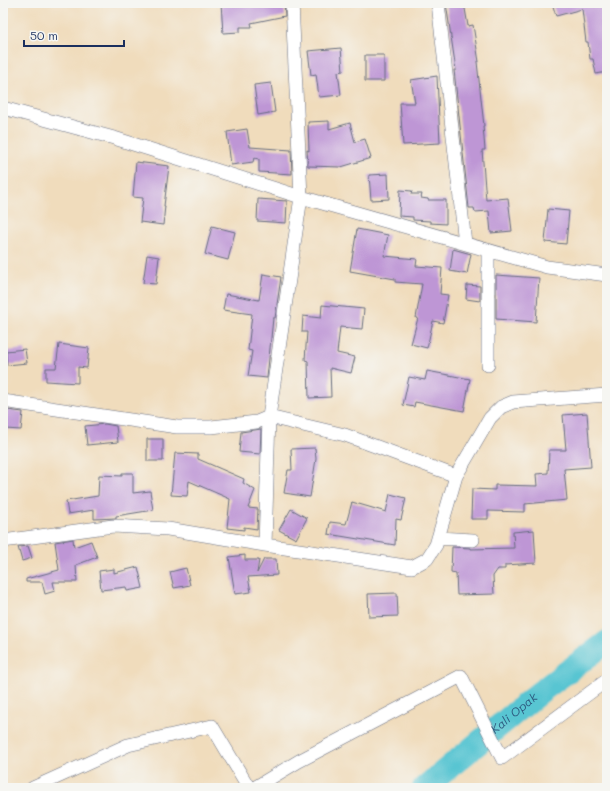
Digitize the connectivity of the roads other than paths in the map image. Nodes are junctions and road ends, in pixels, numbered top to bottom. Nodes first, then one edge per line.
1 (292, 3) edge
2 (438, 3) edge
3 (3, 108) edge
4 (301, 197) junction
5 (465, 243) junction
6 (488, 250) junction
7 (607, 275) edge
8 (488, 365) dead end
9 (607, 395) edge
10 (3, 401) edge
11 (270, 418) junction
12 (456, 476) junction
13 (438, 538) junction
14 (473, 540) dead end
15 (3, 541) edge
16 (265, 545) junction
17 (607, 680) edge
18 (33, 788) edge
19 (249, 788) edge
20 (254, 788) edge

1 - 4 street
2 - 5 street
3 - 4 street
4 - 5 street
4 - 11 street
5 - 6 street
6 - 7 street
6 - 8 street
9 - 12 street
10 - 11 street
11 - 12 street
11 - 16 street
12 - 13 street
13 - 14 street
13 - 16 street
15 - 16 street
17 - 20 street
18 - 19 street

